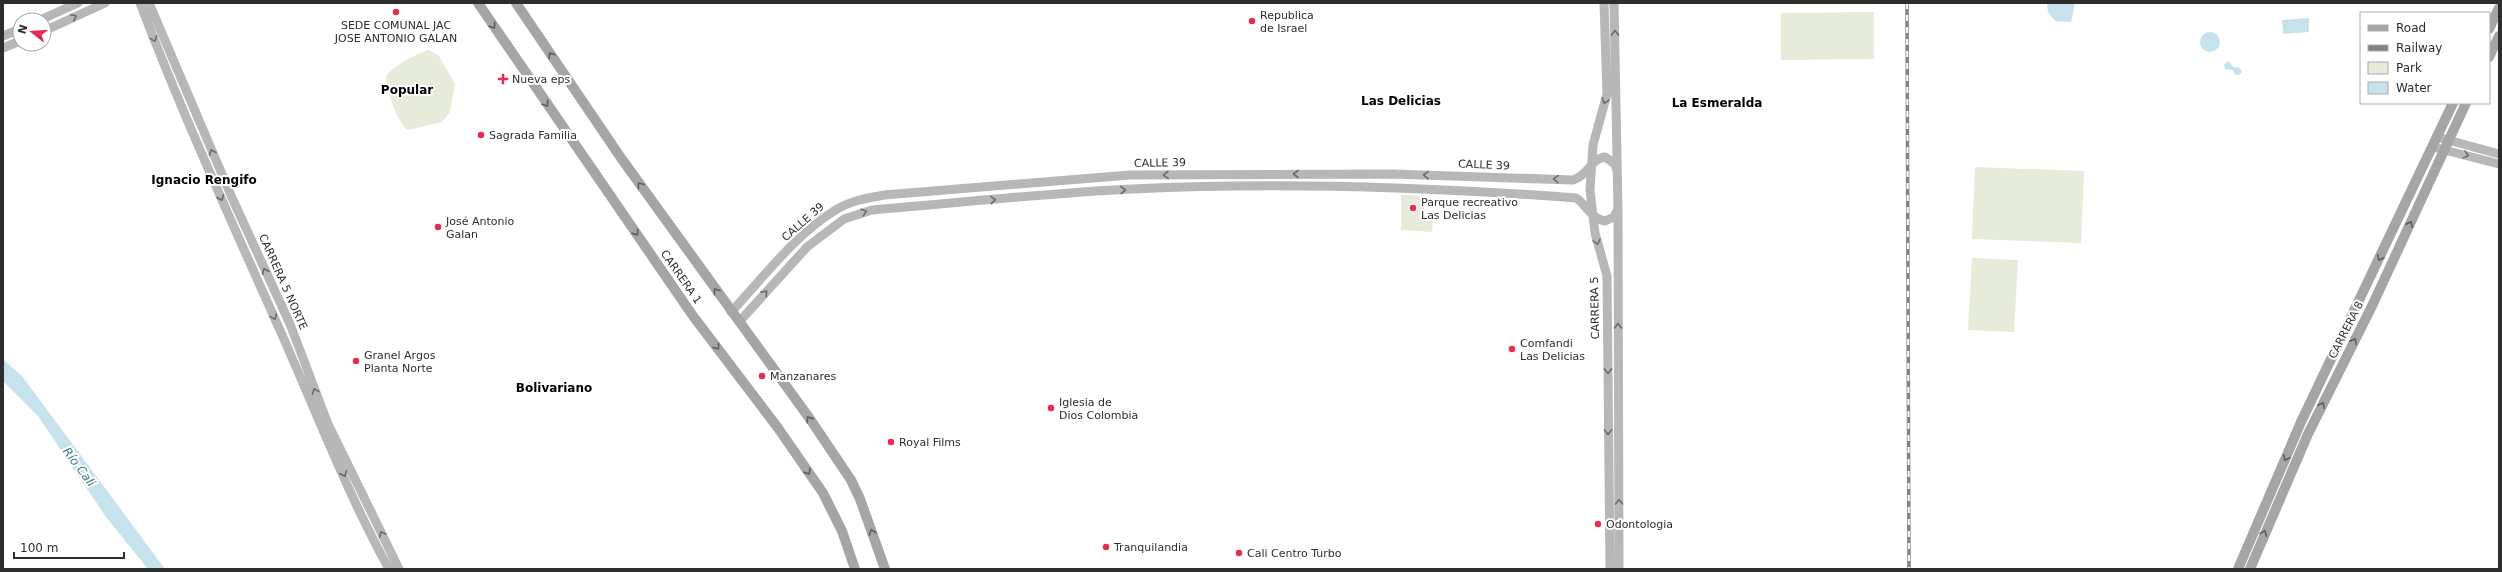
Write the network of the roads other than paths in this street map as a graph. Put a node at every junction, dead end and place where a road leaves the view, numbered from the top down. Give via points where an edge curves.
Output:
1 (78, 3) edge
2 (105, 3) edge
3 (140, 3) edge
4 (149, 3) edge
5 (478, 3) edge
6 (516, 3) edge
7 (1604, 3) edge
8 (1614, 3) edge
9 (2499, 8) edge
10 (52, 15) edge
11 (52, 27) edge
12 (2490, 27) edge
13 (2499, 36) edge
14 (2490, 55) edge
15 (2453, 104) edge
16 (2466, 104) edge
17 (2435, 142) junction
18 (2446, 145) junction
19 (2499, 154) edge
20 (2499, 164) edge
21 (1590, 168) junction
22 (1617, 171) junction
23 (1618, 208) junction
24 (1592, 215) junction
25 (800, 238) junction
26 (807, 247) junction
27 (731, 312) junction
28 (739, 322) junction
29 (389, 569) edge
30 (399, 569) edge
31 (855, 569) edge
32 (885, 569) edge
33 (1610, 569) edge
34 (1619, 569) edge
35 (2238, 569) edge
36 (2250, 569) edge

1 - 10 street
11 -> 2 street
3 -> 29 street, CARRERA 5 NORTE via 178,100 325,433
30 -> 4 street, CARRERA 5 NORTE via 328,424 290,324 224,180
5 -> 31 main road, CARRERA 1 via 693,316 778,428 822,492 842,531
27 -> 6 main road, CARRERA 1 via 621,158
7 -> 21 street, CARRERA 5 via 1607,94
22 -> 8 street, CARRERA 5
9 - 12 main road
13 - 14 main road
15 - 17 main road, CARRERA 8
16 - 18 main road, CARRERA 8
17 - 18 street
17 -> 35 main road, CARRERA 8 via 2301,422
18 - 19 street
18 -> 20 street
36 -> 18 main road, CARRERA 8 via 2308,434 2372,306
21 - 22 street, CALLE 39 via 1594,162 1605,157 1616,164
21 - 24 street, CARRERA 5
21 -> 25 street, CALLE 39 via 1584,176 1573,180 1392,174 1130,175 890,194 856,201 835,210
22 - 23 street, CARRERA 5
23 - 24 street via 1614,217 1605,221
34 -> 23 street, CARRERA 5
26 -> 24 street, CALLE 39 via 844,219 872,210 1134,189 1384,188 1490,192 1576,198 1585,204
24 -> 33 street, CARRERA 5 via 1607,276
25 - 26 street
25 - 27 street, CALLE 39
28 -> 26 street, CALLE 39
27 - 28 main road, CARRERA 1
32 -> 28 main road, CARRERA 1 via 851,480

